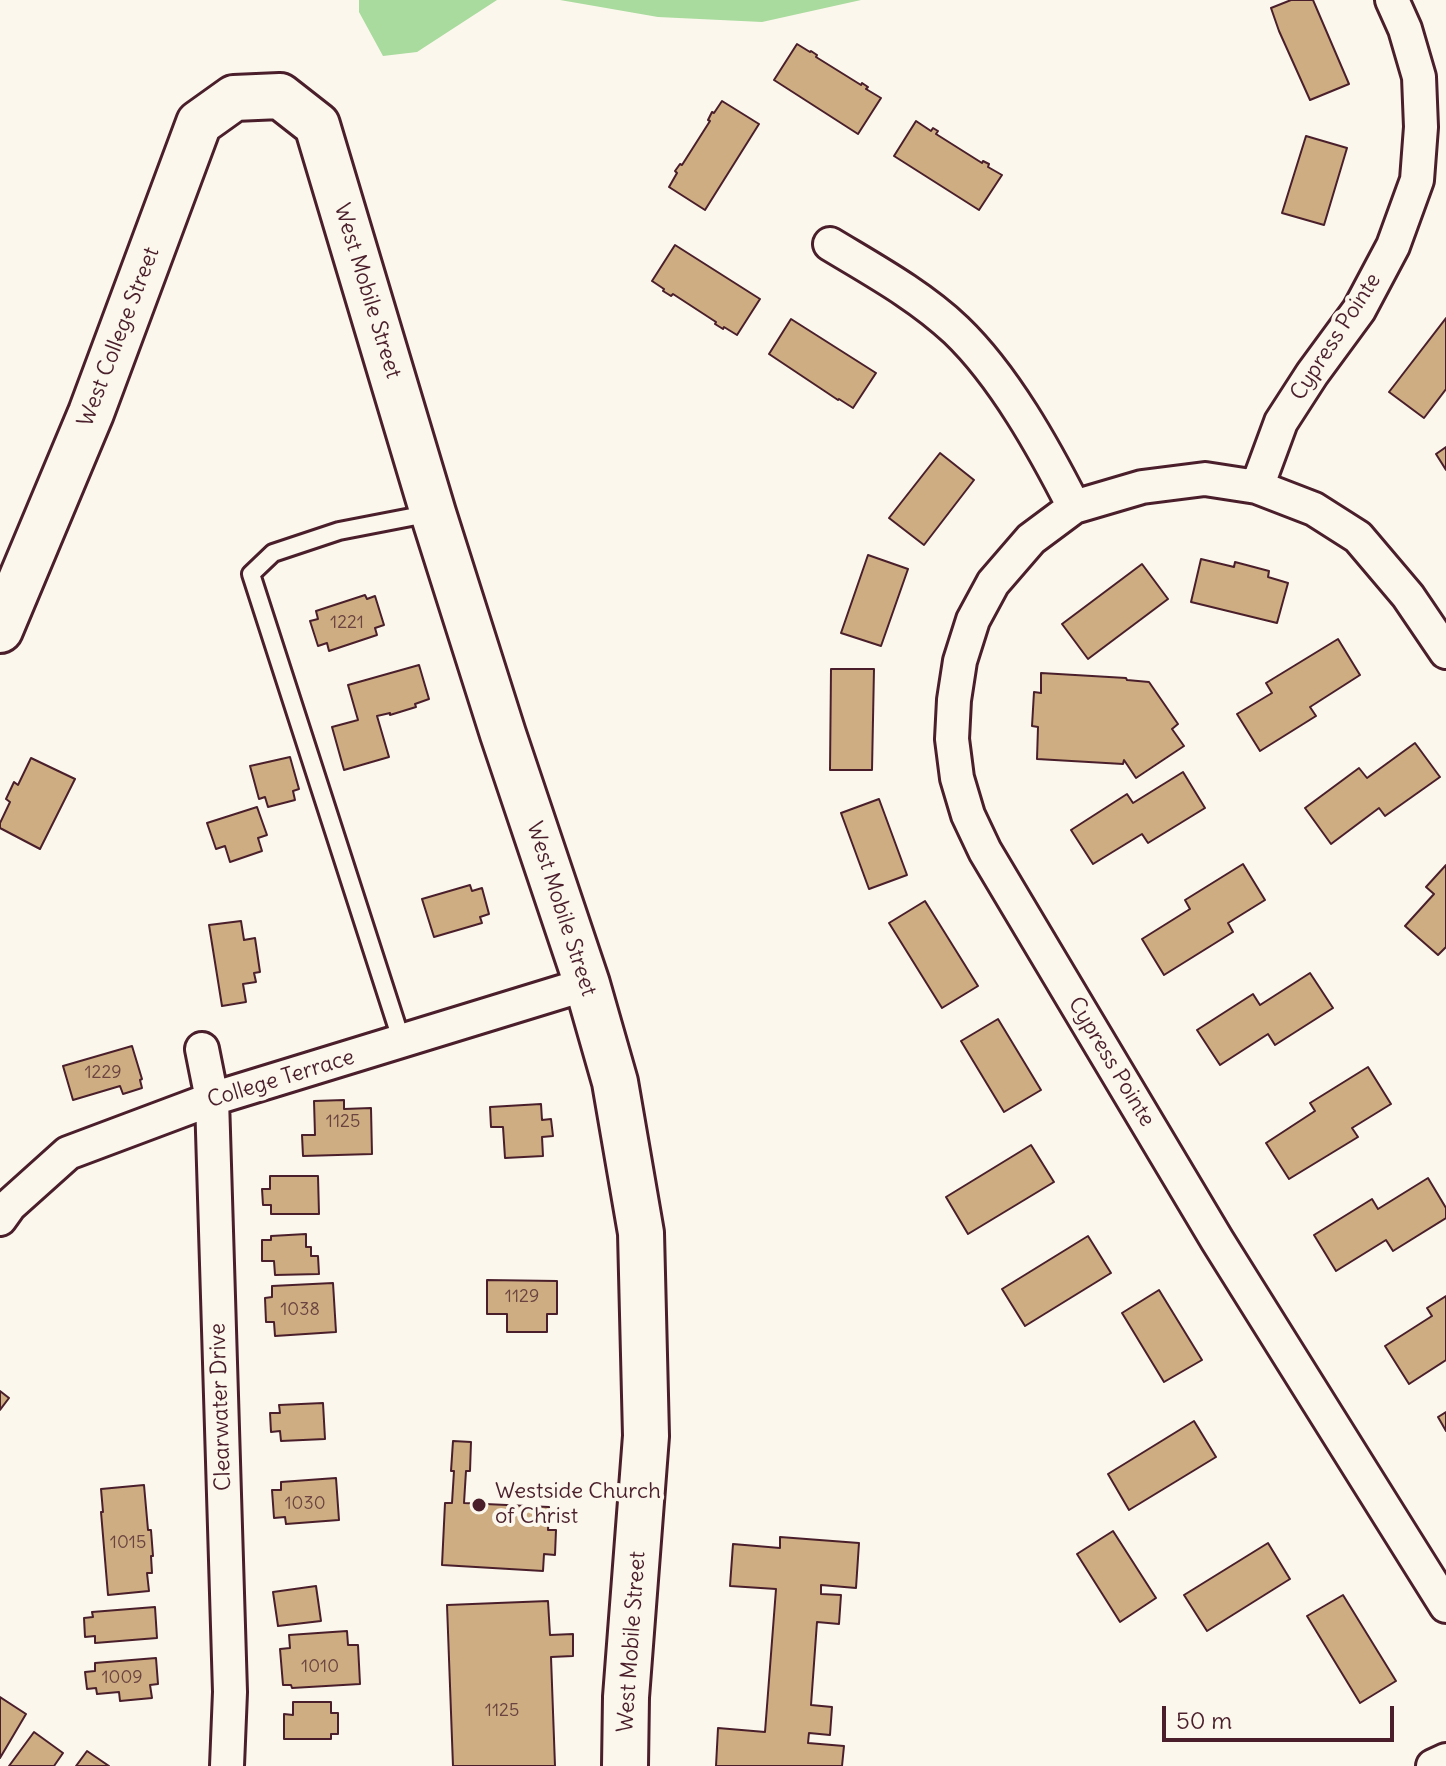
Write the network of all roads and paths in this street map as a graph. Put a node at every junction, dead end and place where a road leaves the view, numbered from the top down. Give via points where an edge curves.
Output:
1 (1392, 0) edge
2 (280, 96) joint
3 (830, 244) dead end
4 (1257, 487) junction
5 (1074, 507) junction
6 (433, 513) junction
7 (0, 630) edge
8 (1446, 652) edge
9 (587, 984) junction
10 (402, 1042) junction
11 (202, 1049) dead end
12 (212, 1099) junction
13 (0, 1219) edge
14 (1446, 1606) edge
15 (1446, 1760) edge
16 (227, 1766) edge
17 (625, 1766) edge
18 (1433, 1766) edge

1 - 4 street, Cypress Pointe via 1419,77 1417,180 1393,246 1359,310 1281,422
2 - 6 street, West Mobile Street via 317,125
2 - 7 street, West College Street via 234,98 199,123 91,413
3 - 5 street via 919,299 956,330 1014,403
4 - 5 street, Cypress Pointe via 1205,479 1142,487
4 - 8 street, Cypress Pointe via 1314,509 1358,537
5 - 14 street, Cypress Pointe via 1031,539 993,583 973,620 960,661 952,739 968,815 1217,1240
6 - 9 street, West Mobile Street
6 - 10 lane via 339,531 273,553 251,574
9 - 10 street, College Terrace
9 - 17 street, West Mobile Street via 615,1082 641,1233 646,1436
10 - 12 street, College Terrace
11 - 12 street, Clearwater Drive
12 - 13 street, College Terrace via 68,1153
12 - 16 street, Clearwater Drive via 230,1692
15 - 18 street

